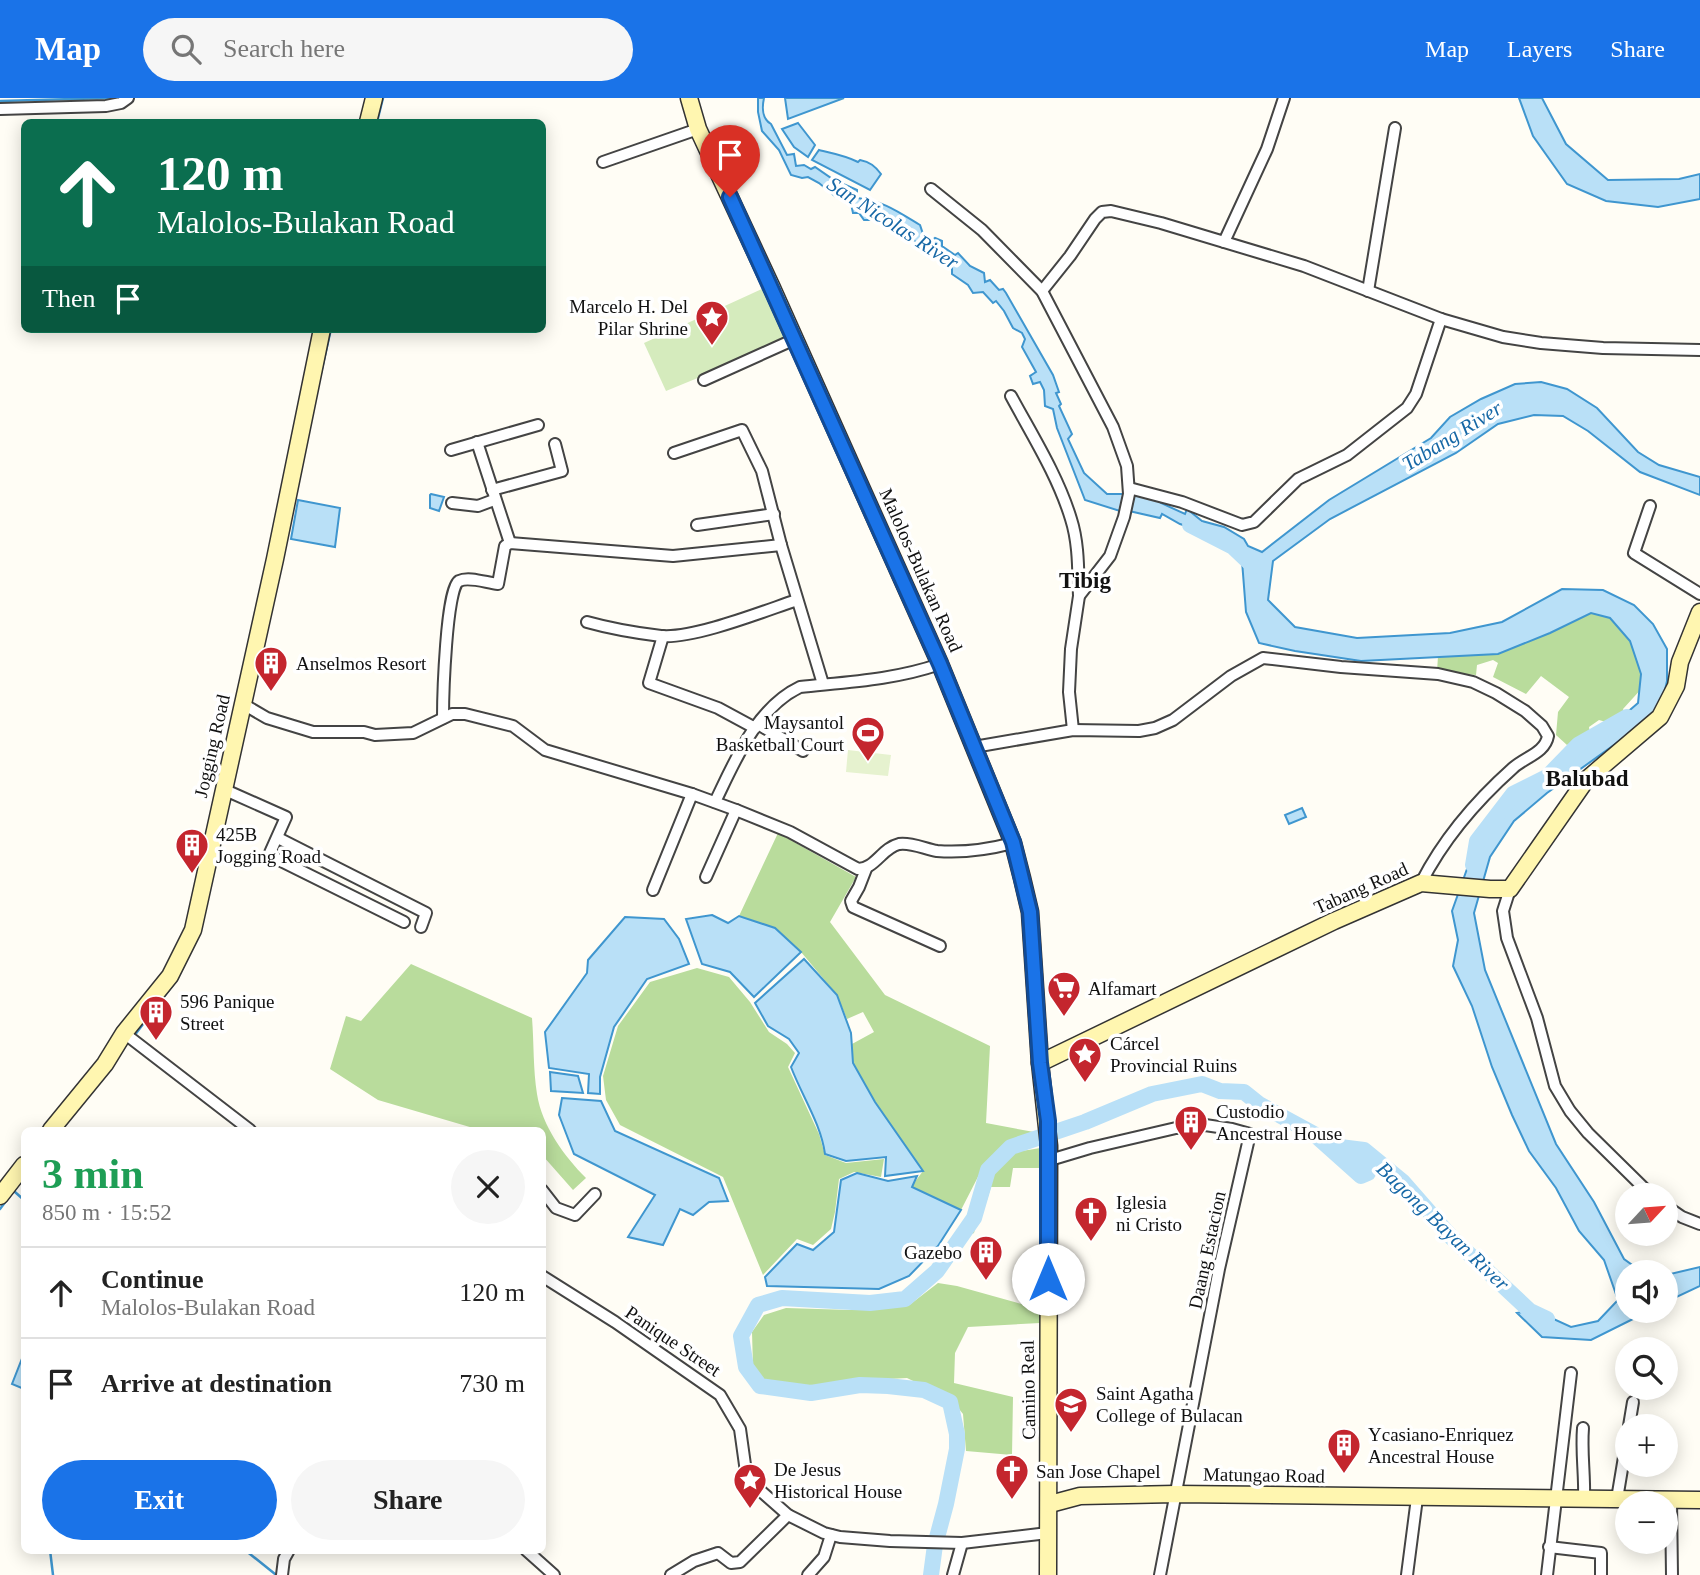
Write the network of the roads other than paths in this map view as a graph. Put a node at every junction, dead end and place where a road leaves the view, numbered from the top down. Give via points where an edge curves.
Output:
1 (128, 98) edge
2 (374, 98) edge
3 (689, 98) edge
4 (1280, 100) edge
5 (0, 109) edge
6 (369, 119) edge
7 (1395, 128) dead end
8 (698, 129) junction
9 (603, 162) dead end
10 (931, 189) dead end
11 (1224, 242) junction
12 (1042, 290) junction
13 (1368, 291) junction
14 (1441, 319) junction
15 (321, 333) edge
16 (795, 340) junction
17 (1700, 350) edge
18 (704, 380) dead end
19 (1011, 396) dead end
20 (538, 425) dead end
21 (477, 442) junction
22 (555, 444) dead end
23 (451, 450) dead end
24 (674, 453) dead end
25 (1129, 491) junction
26 (493, 495) junction
27 (452, 503) dead end
28 (1650, 506) dead end
29 (774, 514) junction
30 (697, 525) dead end
31 (510, 542) junction
32 (780, 545) junction
33 (1700, 594) edge
34 (1079, 596) junction
35 (797, 600) junction
36 (1699, 614) edge
37 (587, 622) dead end
38 (663, 636) junction
39 (940, 664) junction
40 (823, 684) junction
41 (243, 704) junction
42 (443, 718) junction
43 (757, 726) junction
44 (1073, 730) junction
45 (974, 747) junction
46 (803, 751) dead end
47 (223, 789) junction
48 (692, 793) junction
49 (715, 802) junction
50 (736, 810) junction
51 (278, 838) junction
52 (1013, 842) junction
53 (866, 869) junction
54 (706, 877) dead end
55 (1421, 883) junction
56 (1510, 889) junction
57 (653, 890) dead end
58 (404, 922) dead end
59 (421, 927) dead end
60 (940, 946) dead end
61 (124, 1033) junction
62 (1040, 1063) junction
63 (1048, 1121) joint
64 (53, 1127) edge
65 (244, 1127) edge
66 (1050, 1153) junction
67 (21, 1169) edge
68 (1639, 1183) edge
69 (595, 1194) dead end
70 (546, 1195) edge
71 (0, 1196) edge
72 (1678, 1214) edge
73 (1700, 1224) edge
74 (546, 1279) edge
75 (1571, 1373) dead end
76 (1633, 1402) dead end
77 (1631, 1414) edge
78 (1583, 1428) dead end
79 (1050, 1481) junction
80 (1175, 1494) junction
81 (1080, 1496) junction
82 (1417, 1498) junction
83 (1555, 1499) junction
84 (1584, 1499) junction
85 (1615, 1499) edge
86 (1678, 1500) edge
87 (1700, 1500) edge
88 (1050, 1504) junction
89 (788, 1515) junction
90 (1048, 1533) junction
91 (831, 1535) junction
92 (956, 1543) junction
93 (1549, 1548) junction
94 (287, 1554) edge
95 (530, 1554) edge
96 (1672, 1554) edge
97 (282, 1575) edge
98 (554, 1575) edge
99 (671, 1575) edge
100 (808, 1575) edge
101 (953, 1575) edge
102 (1048, 1575) edge
103 (1160, 1575) edge
104 (1407, 1575) edge
105 (1546, 1575) edge
106 (1601, 1575) edge
107 (1672, 1575) edge

1 - 5 street via 106,106
2 - 6 main road
3 - 8 main road, Malolos-Bulakan Road
4 - 11 street via 1266,149
7 - 13 street
8 - 9 street
8 - 16 main road, Malolos-Bulakan Road
10 - 12 street via 982,230
11 - 12 street via 1125,212 1102,212
11 - 13 street
12 - 25 street via 1113,427 1127,466
13 - 14 street
14 - 17 street via 1541,343
14 - 25 street via 1407,408 1347,455 1298,479 1254,522 1242,525 1182,502
15 - 41 main road, Jogging Road
16 - 18 street
16 - 39 main road, Malolos-Bulakan Road
19 - 34 street via 1071,520
20 - 21 street
21 - 23 street
21 - 26 street
22 - 26 street via 562,471
24 - 29 street via 741,430 762,471
25 - 34 street via 1110,556
26 - 27 street via 478,506
26 - 31 street
28 - 33 street via 1634,553
29 - 30 street
29 - 32 street
31 - 32 street via 673,556
31 - 42 street via 505,545 498,584 467,579 455,584
32 - 35 street
34 - 44 street via 1069,692
35 - 38 street via 720,625
35 - 40 street
36 - 56 main road via 1680,662 1676,687 1660,717 1586,780
37 - 38 street
38 - 43 street via 649,683
39 - 40 street via 882,679
39 - 45 main road, Malolos-Bulakan Road
40 - 43 street via 788,692
41 - 42 street via 267,718 313,732 413,733
41 - 47 main road, Jogging Road
42 - 48 street via 465,714 513,726 545,750
43 - 46 street
43 - 49 street
44 - 45 street
44 - 55 street via 1139,732 1155,728 1263,658 1438,674 1473,682 1525,711 1548,736 1546,743 1471,808
45 - 52 main road, Malolos-Bulakan Road
47 - 51 street via 286,817
47 - 61 main road, Jogging Road via 193,930 170,975
48 - 49 street
48 - 57 street
49 - 50 street
50 - 53 street via 790,832 851,867
50 - 54 street
51 - 58 street via 269,855
51 - 59 street via 426,913
52 - 53 street via 937,851 899,844
52 - 62 main road, Malolos-Bulakan Road via 1030,912
53 - 60 street via 851,905
55 - 56 main road, Tabang Road
55 - 62 main road, Tabang Road
56 - 68 street via 1503,911 1507,938 1537,1018 1555,1086 1588,1133
61 - 64 main road, Jogging Road
61 - 65 street
62 - 63 main road, Malolos-Bulakan Road
63 - 66 main road, Camino Real
66 - 79 main road, Camino Real
66 - 80 street, Daang Estacion via 1205,1125 1250,1134
67 - 71 main road
69 - 70 street via 575,1215 556,1208
72 - 73 street
74 - 89 street, Panique Street via 720,1395 740,1429 746,1472
75 - 83 street
76 - 77 street
78 - 84 street
79 - 81 main road, Matungao Road
79 - 88 main road, Camino Real
80 - 81 main road, Matungao Road
80 - 82 main road, Matungao Road
80 - 103 street, Daang Estacion
81 - 88 main road, Matungao Road
82 - 83 main road, Matungao Road
82 - 104 street
83 - 84 main road, Matungao Road
83 - 93 street
84 - 85 main road, Matungao Road
86 - 87 main road, Matungao Road
88 - 90 main road, Camino Real
89 - 91 street, Panique Street
89 - 99 street via 740,1562 731,1563 718,1553
90 - 92 street, Panique Street
90 - 102 main road, Camino Real
91 - 92 street, Panique Street
91 - 100 street via 824,1557
92 - 101 street
93 - 105 street
93 - 106 street via 1601,1553
94 - 97 street
95 - 98 street
96 - 107 street

